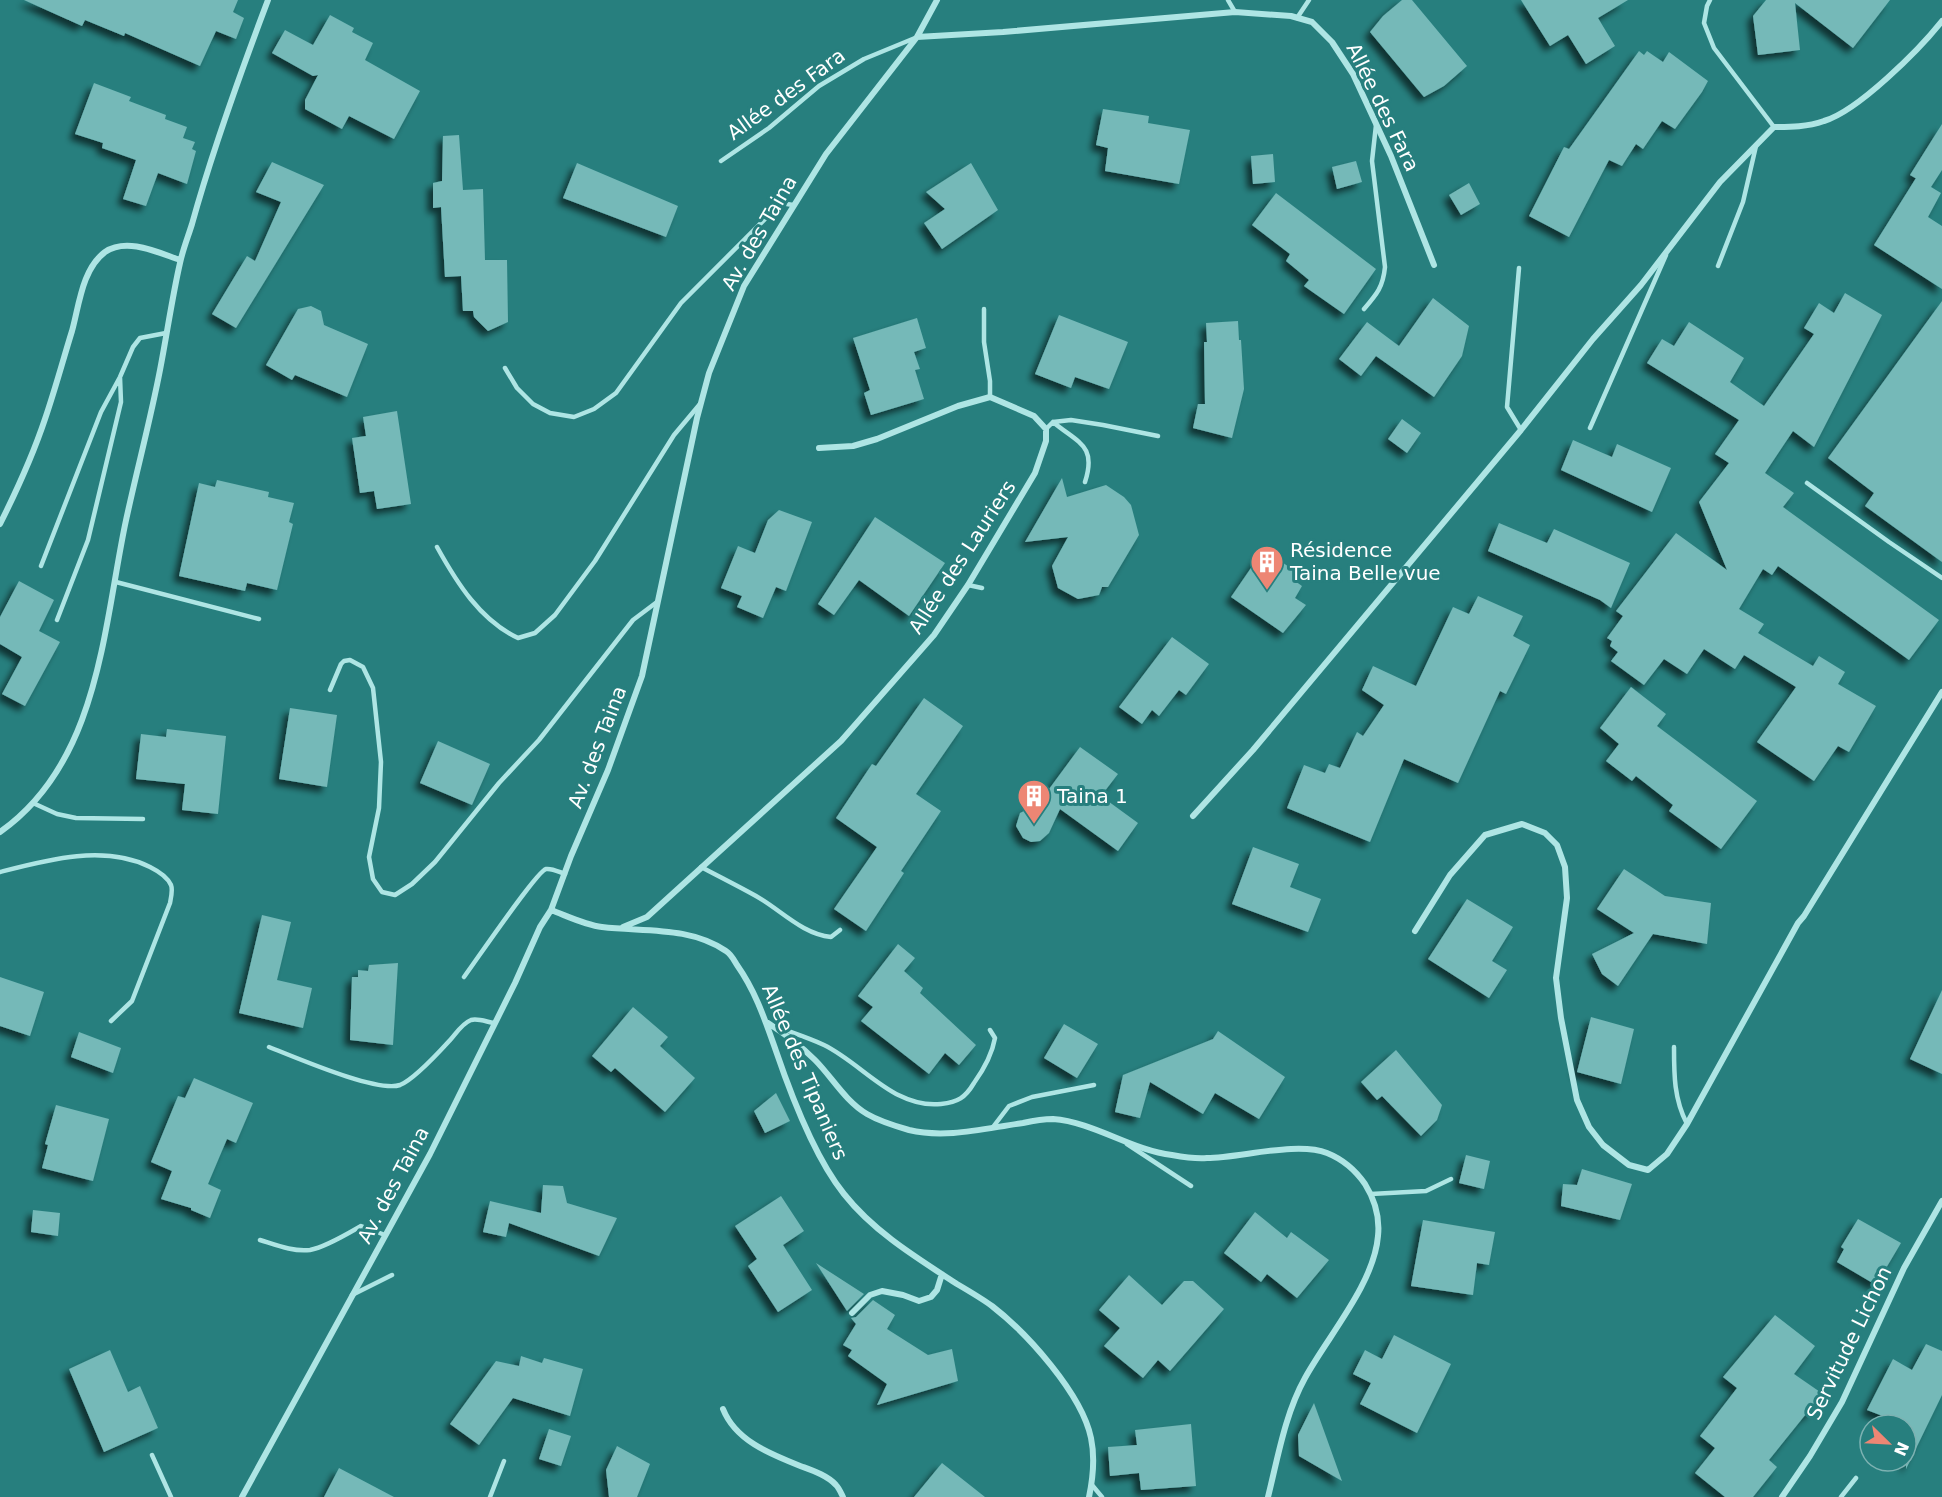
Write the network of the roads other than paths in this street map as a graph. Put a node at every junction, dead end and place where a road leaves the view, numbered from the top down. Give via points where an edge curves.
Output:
1 (268, 0) edge
2 (938, 0) edge
3 (1228, 0) edge
4 (1309, 0) edge
5 (1710, 0) edge
6 (1235, 12) junction
7 (1297, 18) junction
8 (1942, 21) edge
9 (918, 37) junction
10 (1376, 125) junction
11 (1773, 127) junction
12 (1756, 146) junction
13 (721, 161) dead end
14 (793, 205) junction
15 (1670, 247) junction
16 (180, 260) junction
17 (1434, 265) dead end
18 (1718, 266) dead end
19 (1519, 268) dead end
20 (984, 309) dead end
21 (1364, 309) dead end
22 (166, 333) junction
23 (505, 368) dead end
24 (120, 377) junction
25 (990, 397) junction
26 (702, 402) junction
27 (1053, 422) junction
28 (1590, 428) dead end
29 (1046, 429) junction
30 (1521, 430) junction
31 (1158, 436) dead end
32 (819, 448) dead end
33 (1085, 482) dead end
34 (1807, 483) dead end
35 (0, 524) edge
36 (437, 547) dead end
37 (41, 566) dead end
38 (1942, 578) edge
39 (116, 582) junction
40 (968, 585) junction
41 (982, 588) dead end
42 (657, 602) junction
43 (57, 620) dead end
44 (259, 620) dead end
45 (330, 690) dead end
46 (1942, 692) edge
47 (33, 803) junction
48 (1193, 816) dead end
49 (143, 819) dead end
50 (0, 832) edge
51 (701, 867) junction
52 (0, 872) edge
53 (564, 874) junction
54 (551, 910) junction
55 (623, 927) junction
56 (840, 930) dead end
57 (1415, 931) dead end
58 (464, 977) dead end
59 (111, 1021) dead end
60 (494, 1023) junction
61 (768, 1023) junction
62 (990, 1030) dead end
63 (269, 1047) dead end
64 (1674, 1047) dead end
65 (1094, 1085) dead end
66 (1687, 1124) junction
67 (993, 1127) junction
68 (1125, 1143) junction
69 (1451, 1179) dead end
70 (1191, 1186) dead end
71 (1371, 1194) junction
72 (1942, 1201) edge
73 (385, 1235) junction
74 (260, 1240) dead end
75 (942, 1274) junction
76 (392, 1275) dead end
77 (352, 1295) junction
78 (852, 1313) dead end
79 (723, 1409) dead end
80 (152, 1455) dead end
81 (504, 1461) dead end
82 (1856, 1478) dead end
83 (1092, 1485) junction
84 (171, 1497) edge
85 (242, 1497) edge
86 (490, 1497) edge
87 (843, 1497) edge
88 (1089, 1497) edge
89 (1102, 1497) edge
90 (1268, 1497) edge
91 (1782, 1497) edge
92 (1841, 1497) edge

1 - 16 street via 236,85
2 - 9 street, Av. des Taina
3 - 6 lane
4 - 7 lane
5 - 11 lane via 1704,23 1714,48
6 - 7 street, Allée des Fara
6 - 9 street, Allée des Fara
7 - 10 street, Allée des Fara via 1312,22 1332,42 1353,74
8 - 11 street via 1912,55 1851,107 1825,121
9 - 13 lane, Allée des Fara via 864,59 819,86
9 - 14 street, Av. des Taina via 826,154
10 - 17 street, Allée des Fara
10 - 21 lane via 1372,161 1385,267 1383,283
11 - 12 street
12 - 15 street via 1720,182
12 - 18 lane via 1743,202
14 - 23 lane via 781,203 681,303 616,393 594,409 574,417 550,413 533,404 517,388
14 - 26 street, Av. des Taina via 744,286
15 - 28 lane
15 - 30 street
16 - 22 street
16 - 35 street via 143,247 125,246 107,251 96,261 81,295 44,421
19 - 30 lane via 1507,407
20 - 25 lane
22 - 24 lane via 140,338
22 - 39 street
24 - 37 lane via 101,412
24 - 43 lane via 122,402 88,540
25 - 29 street via 1034,416
25 - 32 street via 877,439 853,446
26 - 36 lane via 674,435 595,561 555,615 535,633 518,638 483,614 461,588
26 - 42 street, Av. des Taina
27 - 29 lane
27 - 31 lane via 1071,420
27 - 33 lane via 1089,453
29 - 40 street, Allée des Lauriers via 1035,473
30 - 48 street via 1289,708
34 - 38 lane
39 - 44 lane
39 - 47 street via 90,700 68,753
40 - 41 lane
40 - 51 street, Allée des Lauriers via 934,635 841,741
42 - 45 lane via 633,620 540,740 499,783 435,862 395,896 382,892 373,879 369,858 380,808 381,762 373,688 363,667 350,660 341,664
42 - 53 street, Av. des Taina via 642,676
46 - 66 street via 1798,923
47 - 49 lane via 76,818
47 - 50 street
51 - 55 street, Allée des Lauriers via 647,917
51 - 56 lane via 820,936 831,937
52 - 59 lane via 89,856 143,864 160,872 170,883 170,903 132,1001
53 - 54 street, Av. des Taina
53 - 58 lane via 544,870 525,890
54 - 55 street, Allée des Tipaniers via 601,927
54 - 60 street, Av. des Taina
55 - 61 street, Allée des Tipaniers via 676,932 728,952 750,984
57 - 66 street via 1450,876 1485,835 1522,824 1545,833 1557,845 1565,867 1567,898 1556,978 1577,1100 1589,1127 1629,1165 1648,1170 1667,1154
60 - 63 lane via 474,1019 465,1023 437,1055 401,1085 384,1087
60 - 73 street, Av. des Taina
61 - 62 lane via 825,1046 896,1094 935,1104 955,1102 968,1093 992,1052 995,1038
61 - 67 street via 793,1040 866,1114 925,1133
61 - 75 street, Allée des Tipaniers via 812,1139 843,1194 888,1238
64 - 66 lane via 1674,1084
65 - 67 lane via 1032,1097 1009,1106
67 - 68 street via 1050,1119 1080,1125
68 - 70 lane
68 - 71 street via 1170,1155 1206,1158 1293,1150 1326,1153 1357,1172
69 - 71 lane via 1426,1191
71 - 90 street via 1378,1213 1374,1256 1365,1280 1305,1379 1287,1421
72 - 91 street, Servitude Lichon via 1904,1268 1842,1402
73 - 74 lane via 361,1226 311,1250
73 - 77 street, Av. des Taina
75 - 78 street via 931,1298 919,1301 882,1292 870,1295
75 - 83 street, Allée des Tipaniers via 991,1305 1029,1339 1057,1373 1082,1413 1091,1438
76 - 77 lane
77 - 85 street, Av. des Taina
79 - 87 street via 745,1439 816,1472 836,1485
80 - 84 lane
81 - 86 lane
82 - 92 lane
83 - 88 street, Allée des Tipaniers
83 - 89 lane

